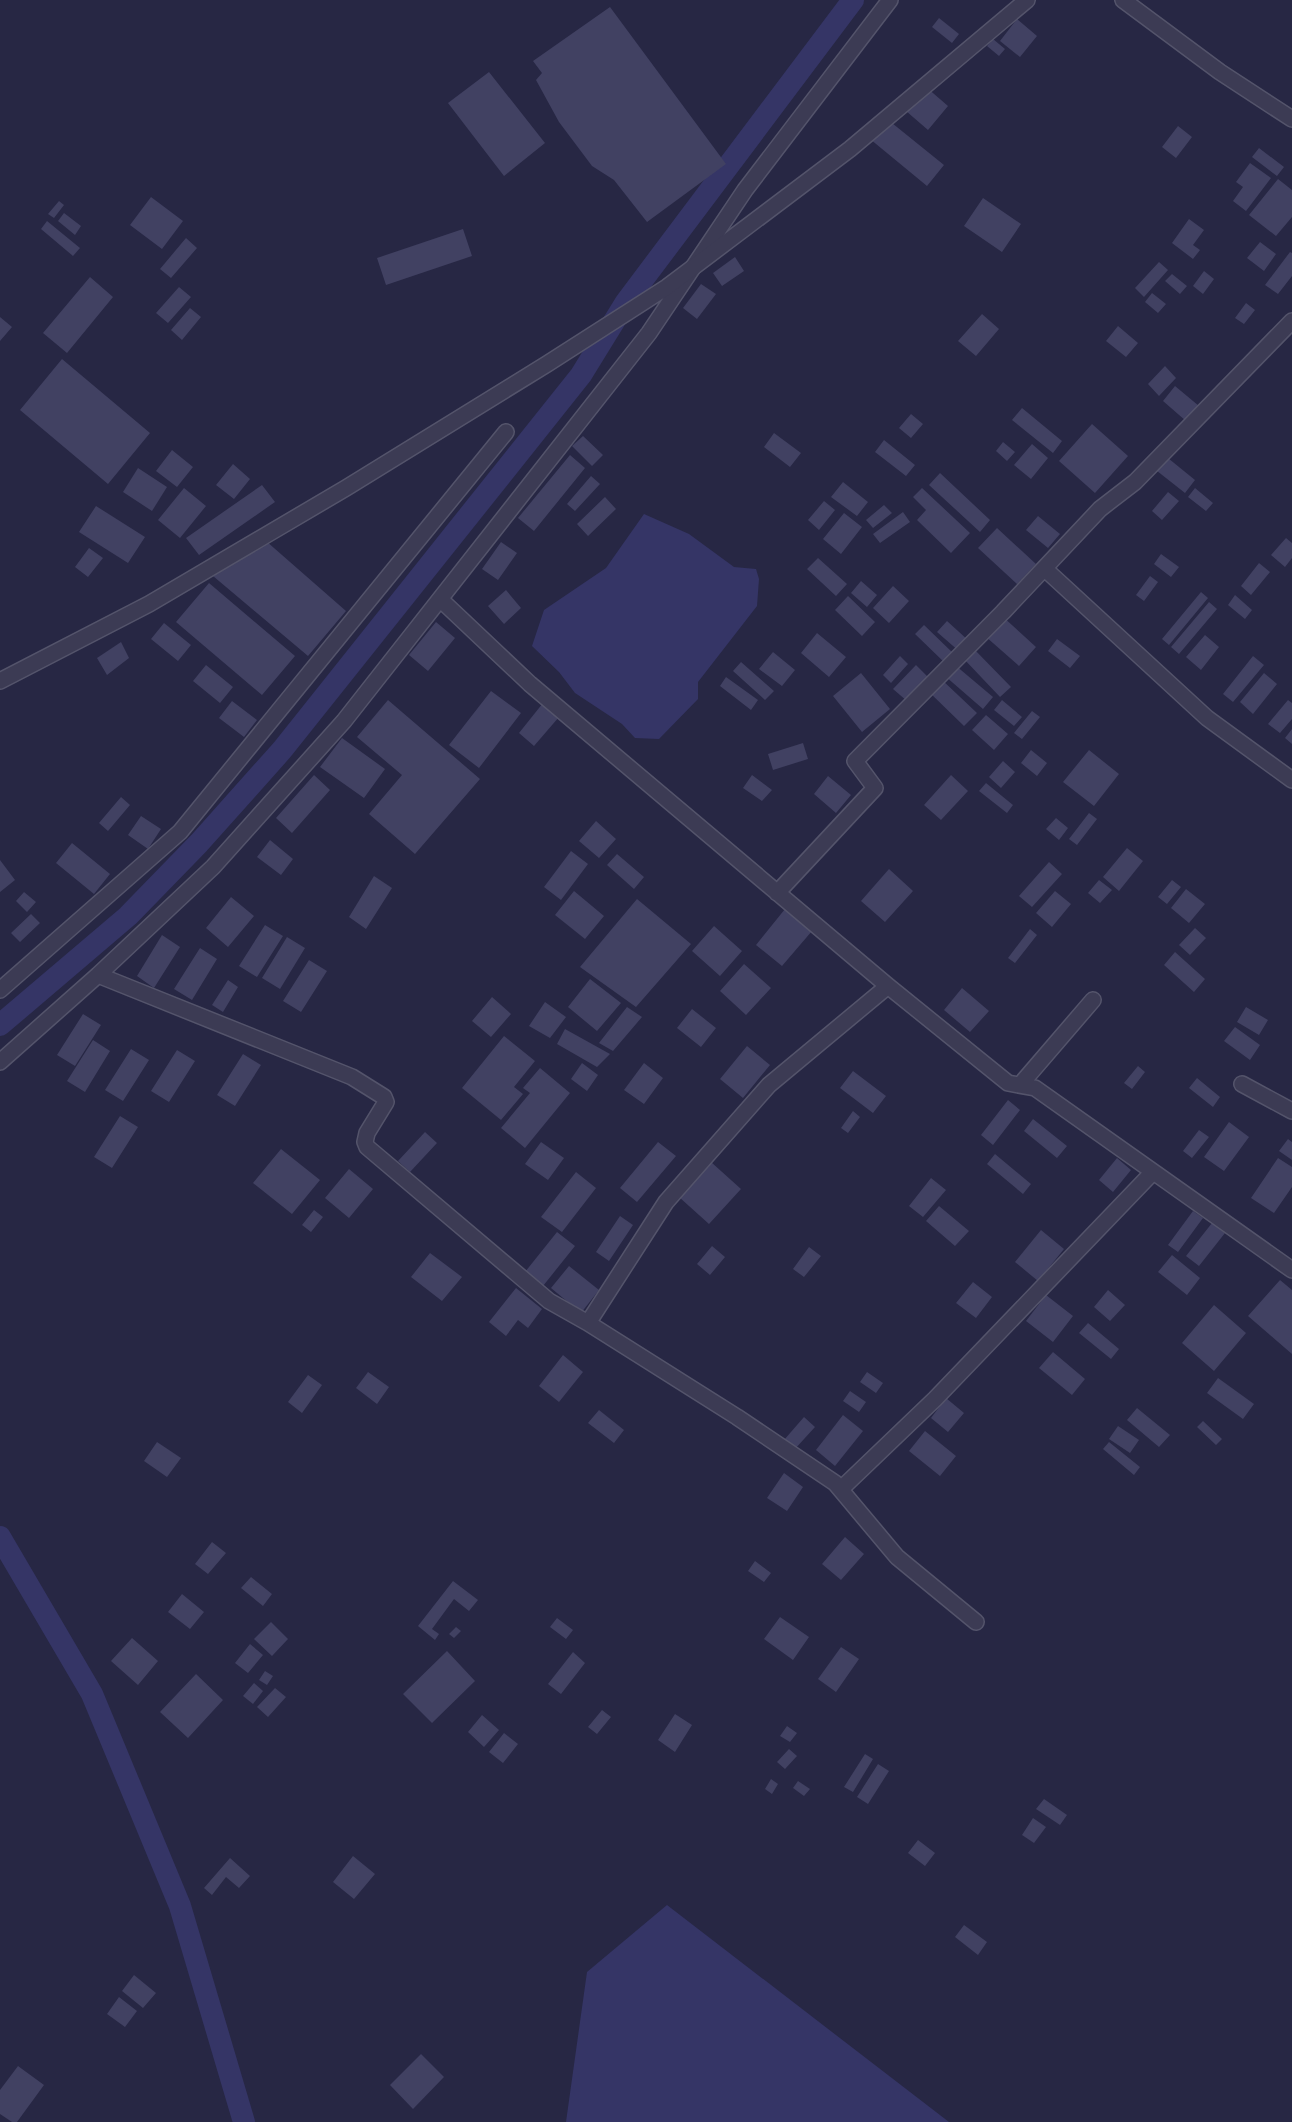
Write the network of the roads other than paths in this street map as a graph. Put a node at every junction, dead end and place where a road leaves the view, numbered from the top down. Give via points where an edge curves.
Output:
1 (890, 0) edge
2 (1027, 0) edge
3 (1123, 0) edge
4 (1292, 119) edge
5 (692, 270) junction
6 (1292, 321) edge
7 (506, 432) dead end
8 (1045, 570) junction
9 (440, 600) junction
10 (0, 681) edge
11 (1292, 779) edge
12 (777, 893) junction
13 (98, 975) junction
14 (888, 986) junction
15 (0, 990) edge
16 (1093, 1000) dead end
17 (0, 1062) edge
18 (1242, 1084) dead end
19 (1020, 1085) junction
20 (1292, 1111) edge
21 (1153, 1172) junction
22 (1292, 1270) edge
23 (588, 1323) junction
24 (841, 1489) junction
25 (976, 1622) dead end

1 - 5 street via 745,190
2 - 5 street via 850,149
3 - 4 street via 1220,72
5 - 9 street via 649,333
5 - 10 street via 337,493 149,604
6 - 8 street via 1135,482 1100,510
7 - 15 street via 180,832
8 - 11 street via 1207,718
8 - 12 street via 855,762 875,788
9 - 12 street via 530,684
9 - 13 street via 344,721 213,868
12 - 14 street
13 - 17 street
13 - 23 street via 352,1077 384,1097 386,1102 368,1133 367,1147 549,1302
14 - 19 street via 1008,1083
14 - 23 street via 770,1084 666,1202
16 - 19 street
18 - 20 street
19 - 21 street via 1035,1088
21 - 22 street
21 - 24 street via 935,1399
23 - 24 street via 737,1417
24 - 25 street via 896,1557

